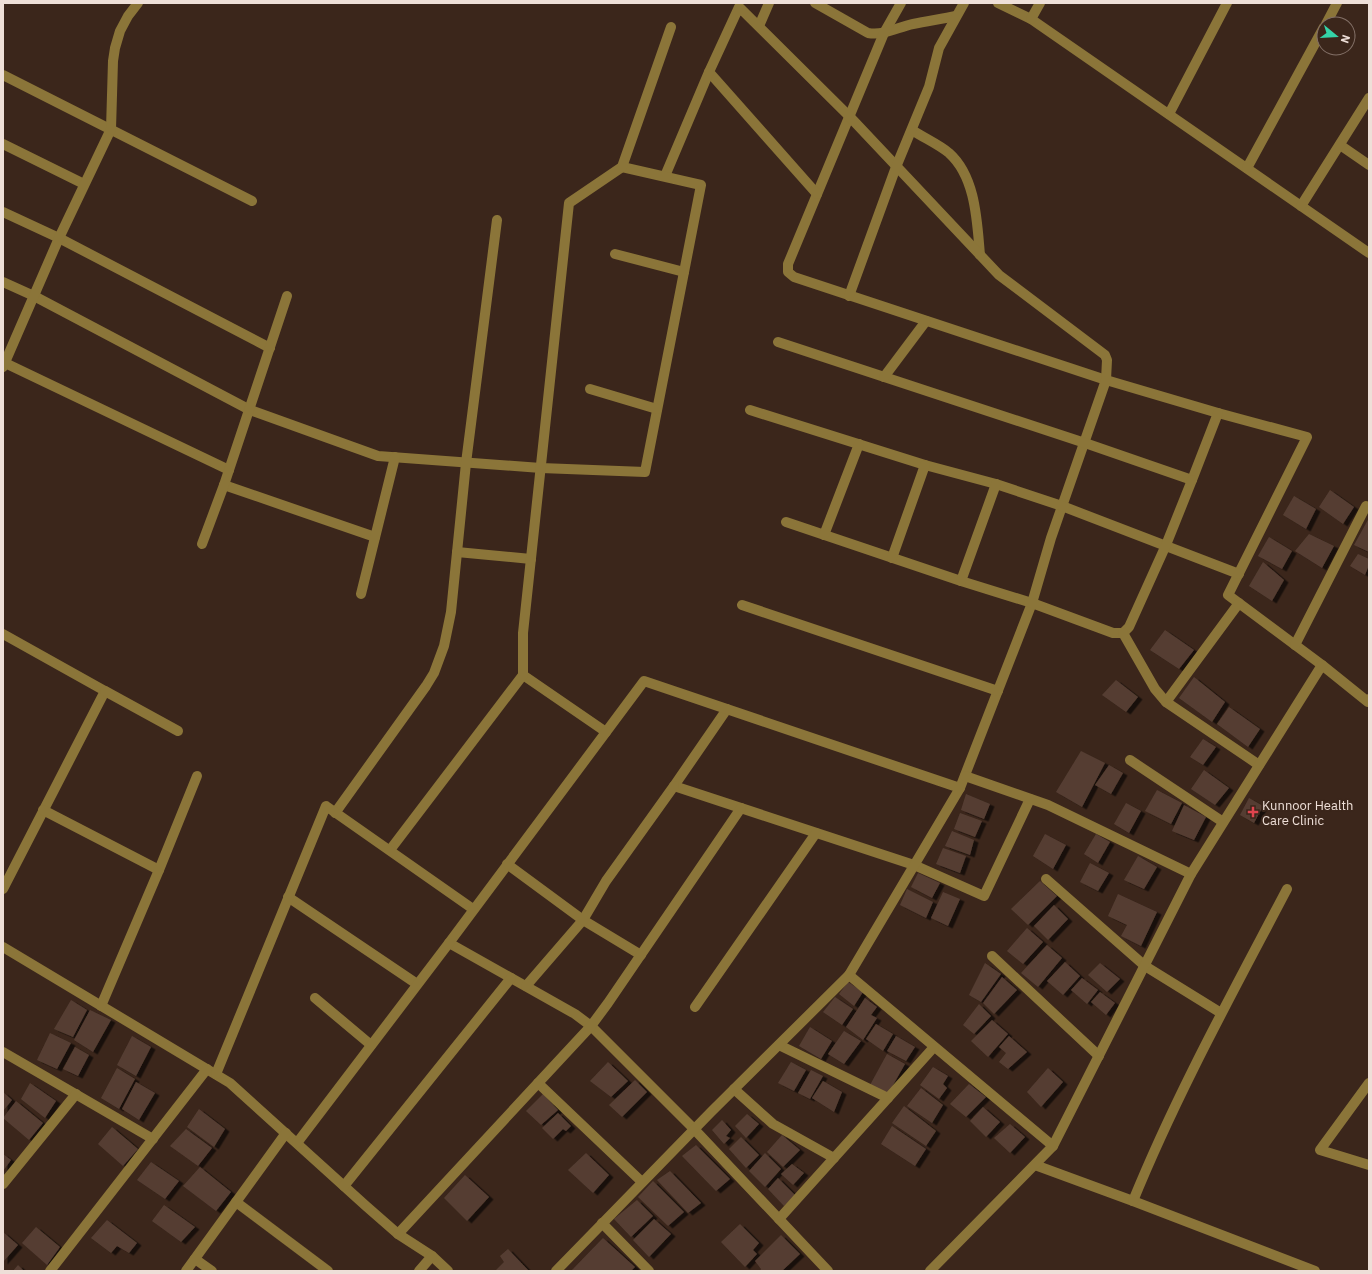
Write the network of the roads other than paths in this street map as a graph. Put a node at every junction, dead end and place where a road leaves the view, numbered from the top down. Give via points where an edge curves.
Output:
1 (138, 3) edge
2 (769, 3) edge
3 (815, 3) edge
4 (901, 3) edge
5 (964, 3) edge
6 (998, 3) edge
7 (1040, 3) edge
8 (1227, 3) edge
9 (1337, 3) edge
10 (736, 5) edge
11 (956, 16) junction
12 (1330, 16) edge
13 (1031, 19) junction
14 (759, 26) junction
15 (672, 27) dead end
16 (884, 33) junction
17 (1316, 42) edge
18 (709, 72) junction
19 (3, 75) edge
20 (1369, 98) edge
21 (1169, 114) junction
22 (850, 117) junction
23 (111, 129) junction
24 (912, 130) junction
25 (3, 144) edge
26 (1340, 145) junction
27 (1369, 165) edge
28 (622, 167) junction
29 (896, 167) junction
30 (1247, 168) junction
31 (665, 176) junction
32 (84, 184) junction
33 (818, 194) junction
34 (252, 201) dead end
35 (1301, 206) junction
36 (3, 212) edge
37 (497, 220) dead end
38 (59, 238) junction
39 (1369, 253) edge
40 (615, 254) dead end
41 (980, 255) junction
42 (684, 272) junction
43 (3, 282) edge
44 (34, 296) junction
45 (287, 296) dead end
46 (849, 296) junction
47 (926, 321) junction
48 (778, 342) dead end
49 (270, 348) junction
50 (4, 364) edge
51 (884, 377) junction
52 (1106, 380) junction
53 (590, 389) dead end
54 (657, 409) junction
55 (250, 410) junction
56 (750, 410) dead end
57 (1218, 413) junction
58 (1085, 442) junction
59 (859, 444) junction
60 (395, 458) junction
61 (466, 463) junction
62 (925, 464) junction
63 (541, 468) junction
64 (229, 470) junction
65 (1192, 480) junction
66 (996, 484) junction
67 (224, 485) junction
68 (1062, 506) junction
69 (1366, 506) dead end
70 (786, 522) dead end
71 (824, 535) junction
72 (375, 537) junction
73 (202, 544) dead end
74 (1166, 545) junction
75 (457, 552) junction
76 (892, 558) junction
77 (531, 559) junction
78 (1239, 574) junction
79 (961, 581) junction
80 (361, 594) dead end
81 (1032, 603) junction
82 (1239, 603) junction
83 (742, 605) dead end
84 (1123, 633) junction
85 (3, 634) edge
86 (1295, 645) junction
87 (1322, 665) junction
88 (523, 675) junction
89 (105, 691) junction
90 (998, 691) junction
91 (1369, 701) edge
92 (1166, 702) junction
93 (727, 709) junction
94 (178, 731) dead end
95 (606, 732) junction
96 (1130, 760) dead end
97 (1259, 765) junction
98 (197, 776) dead end
99 (965, 776) junction
100 (674, 786) junction
101 (960, 788) junction
102 (1030, 799) junction
103 (741, 808) junction
104 (43, 810) junction
105 (335, 812) junction
106 (1223, 822) junction
107 (816, 833) junction
108 (390, 850) junction
109 (507, 864) junction
110 (914, 866) junction
111 (159, 870) junction
112 (1191, 874) junction
113 (1046, 879) dead end
114 (3, 889) edge
115 (1287, 889) dead end
116 (288, 897) junction
117 (473, 909) junction
118 (582, 920) junction
119 (449, 943) junction
120 (3, 947) edge
121 (641, 955) junction
122 (992, 956) dead end
123 (1145, 966) junction
124 (849, 975) junction
125 (511, 978) junction
126 (417, 984) junction
127 (526, 986) junction
128 (315, 998) dead end
129 (101, 1006) junction
130 (695, 1007) dead end
131 (1221, 1014) junction
132 (591, 1026) junction
133 (371, 1045) junction
134 (779, 1045) junction
135 (934, 1047) junction
136 (3, 1052) edge
137 (1099, 1056) junction
138 (212, 1072) junction
139 (538, 1083) junction
140 (1369, 1083) edge
141 (734, 1089) junction
142 (76, 1094) junction
143 (888, 1098) junction
144 (694, 1129) junction
145 (286, 1133) junction
146 (153, 1139) junction
147 (297, 1143) junction
148 (1053, 1146) junction
149 (834, 1158) junction
150 (1034, 1165) junction
151 (1369, 1165) edge
152 (642, 1182) junction
153 (3, 1184) edge
154 (344, 1186) junction
155 (1133, 1201) junction
156 (236, 1202) junction
157 (779, 1219) junction
158 (602, 1223) junction
159 (398, 1234) junction
160 (432, 1256) junction
161 (195, 1259) junction
162 (50, 1271) edge
163 (186, 1271) edge
164 (212, 1271) edge
165 (328, 1271) edge
166 (419, 1271) edge
167 (448, 1271) edge
168 (556, 1271) edge
169 (649, 1271) edge
170 (828, 1271) edge
171 (930, 1271) edge
172 (1315, 1271) edge

1 - 23 street via 120,31 115,48
2 - 14 street
3 - 16 street via 868,33
4 - 16 street
5 - 11 street
6 - 13 street
7 - 13 street
8 - 21 street
9 - 12 street
10 - 14 street
10 - 18 street
11 - 16 street via 912,24
11 - 24 street via 939,48 929,87
13 - 21 street
14 - 22 street
15 - 28 street
16 - 22 street
17 - 30 street
18 - 31 street
18 - 33 street
19 - 23 street
20 - 26 street
21 - 30 street
22 - 29 street
22 - 33 street
23 - 32 street
23 - 34 street
24 - 29 street
24 - 41 street via 948,153 962,171 973,199
25 - 32 street
26 - 27 street
26 - 35 street
28 - 31 street
28 - 63 street via 568,203
29 - 41 street
29 - 46 street
30 - 35 street
31 - 42 street via 701,185
32 - 38 street
33 - 46 street via 788,264 788,272 794,277
35 - 39 street
36 - 38 street
37 - 61 street
38 - 44 street
38 - 49 street
40 - 42 street
41 - 52 street via 1005,280 1105,355
42 - 54 street
43 - 44 street
44 - 50 street
44 - 55 street
45 - 49 street
46 - 47 street
47 - 51 street
47 - 52 street
48 - 51 street
49 - 55 street
50 - 64 street
51 - 58 street
52 - 57 street
52 - 58 street
53 - 54 street
54 - 63 street via 645,472
55 - 60 street via 378,456
55 - 64 street
56 - 59 street
57 - 65 street
57 - 78 street via 1307,437
58 - 65 street
58 - 68 street
59 - 62 street
59 - 71 street
60 - 61 street
60 - 72 street
61 - 63 street
61 - 75 street
62 - 66 street
62 - 76 street
63 - 77 street
64 - 67 street
65 - 74 street
66 - 68 street
66 - 79 street
67 - 72 street
67 - 73 street
68 - 74 street
68 - 81 street
69 - 86 street
70 - 71 street
71 - 76 street
72 - 80 street
74 - 78 street
74 - 84 street via 1129,627
75 - 77 street
75 - 105 street via 448,630 434,673
76 - 79 street
77 - 88 street via 523,633
78 - 82 street via 1228,595
79 - 81 street
81 - 84 street via 1113,633
81 - 90 street
82 - 86 street
82 - 92 street
83 - 90 street
84 - 92 street via 1155,689
85 - 89 street
86 - 87 street
87 - 91 street
87 - 97 street
88 - 95 street
88 - 108 street
89 - 94 street
89 - 104 street
90 - 99 street
92 - 97 street
93 - 95 street via 644,681
93 - 100 street
93 - 101 street
95 - 109 street
96 - 106 street
97 - 106 street
98 - 111 street
99 - 101 street
99 - 102 street
100 - 103 street
100 - 118 street via 606,881
101 - 110 street
102 - 110 street via 984,896
102 - 112 street via 1048,805
103 - 107 street
103 - 121 street
104 - 111 street
104 - 114 street
105 - 108 street
105 - 116 street via 326,806
106 - 112 street
107 - 110 street
107 - 130 street
108 - 117 street
109 - 117 street
109 - 118 street
110 - 124 street
111 - 129 street
112 - 123 street
113 - 123 street
115 - 131 street
116 - 126 street
116 - 138 street
117 - 119 street
118 - 121 street
118 - 127 street
119 - 125 street
119 - 126 street
120 - 129 street
121 - 132 street
122 - 137 street
123 - 131 street
123 - 137 street
124 - 134 street
124 - 135 street
125 - 127 street
125 - 154 street
126 - 133 street
127 - 132 street
128 - 133 street
129 - 138 street
131 - 155 street via 1172,1112
132 - 139 street
132 - 144 street
133 - 147 street
134 - 141 street
134 - 143 street
135 - 143 street
135 - 148 street
136 - 142 street
137 - 148 street
138 - 145 street via 230,1083
138 - 146 street
139 - 152 street
139 - 159 street
140 - 151 street via 1320,1150
141 - 144 street
141 - 149 street via 773,1124
142 - 146 street
142 - 153 street
143 - 149 street
144 - 152 street
144 - 157 street
145 - 147 street
145 - 156 street
146 - 162 street
147 - 154 street
148 - 150 street
149 - 157 street
150 - 155 street
150 - 171 street
152 - 158 street
154 - 159 street
155 - 172 street
156 - 161 street
156 - 165 street
157 - 170 street
158 - 168 street
158 - 169 street
159 - 160 street
160 - 166 street
160 - 167 street
161 - 163 street
161 - 164 street

